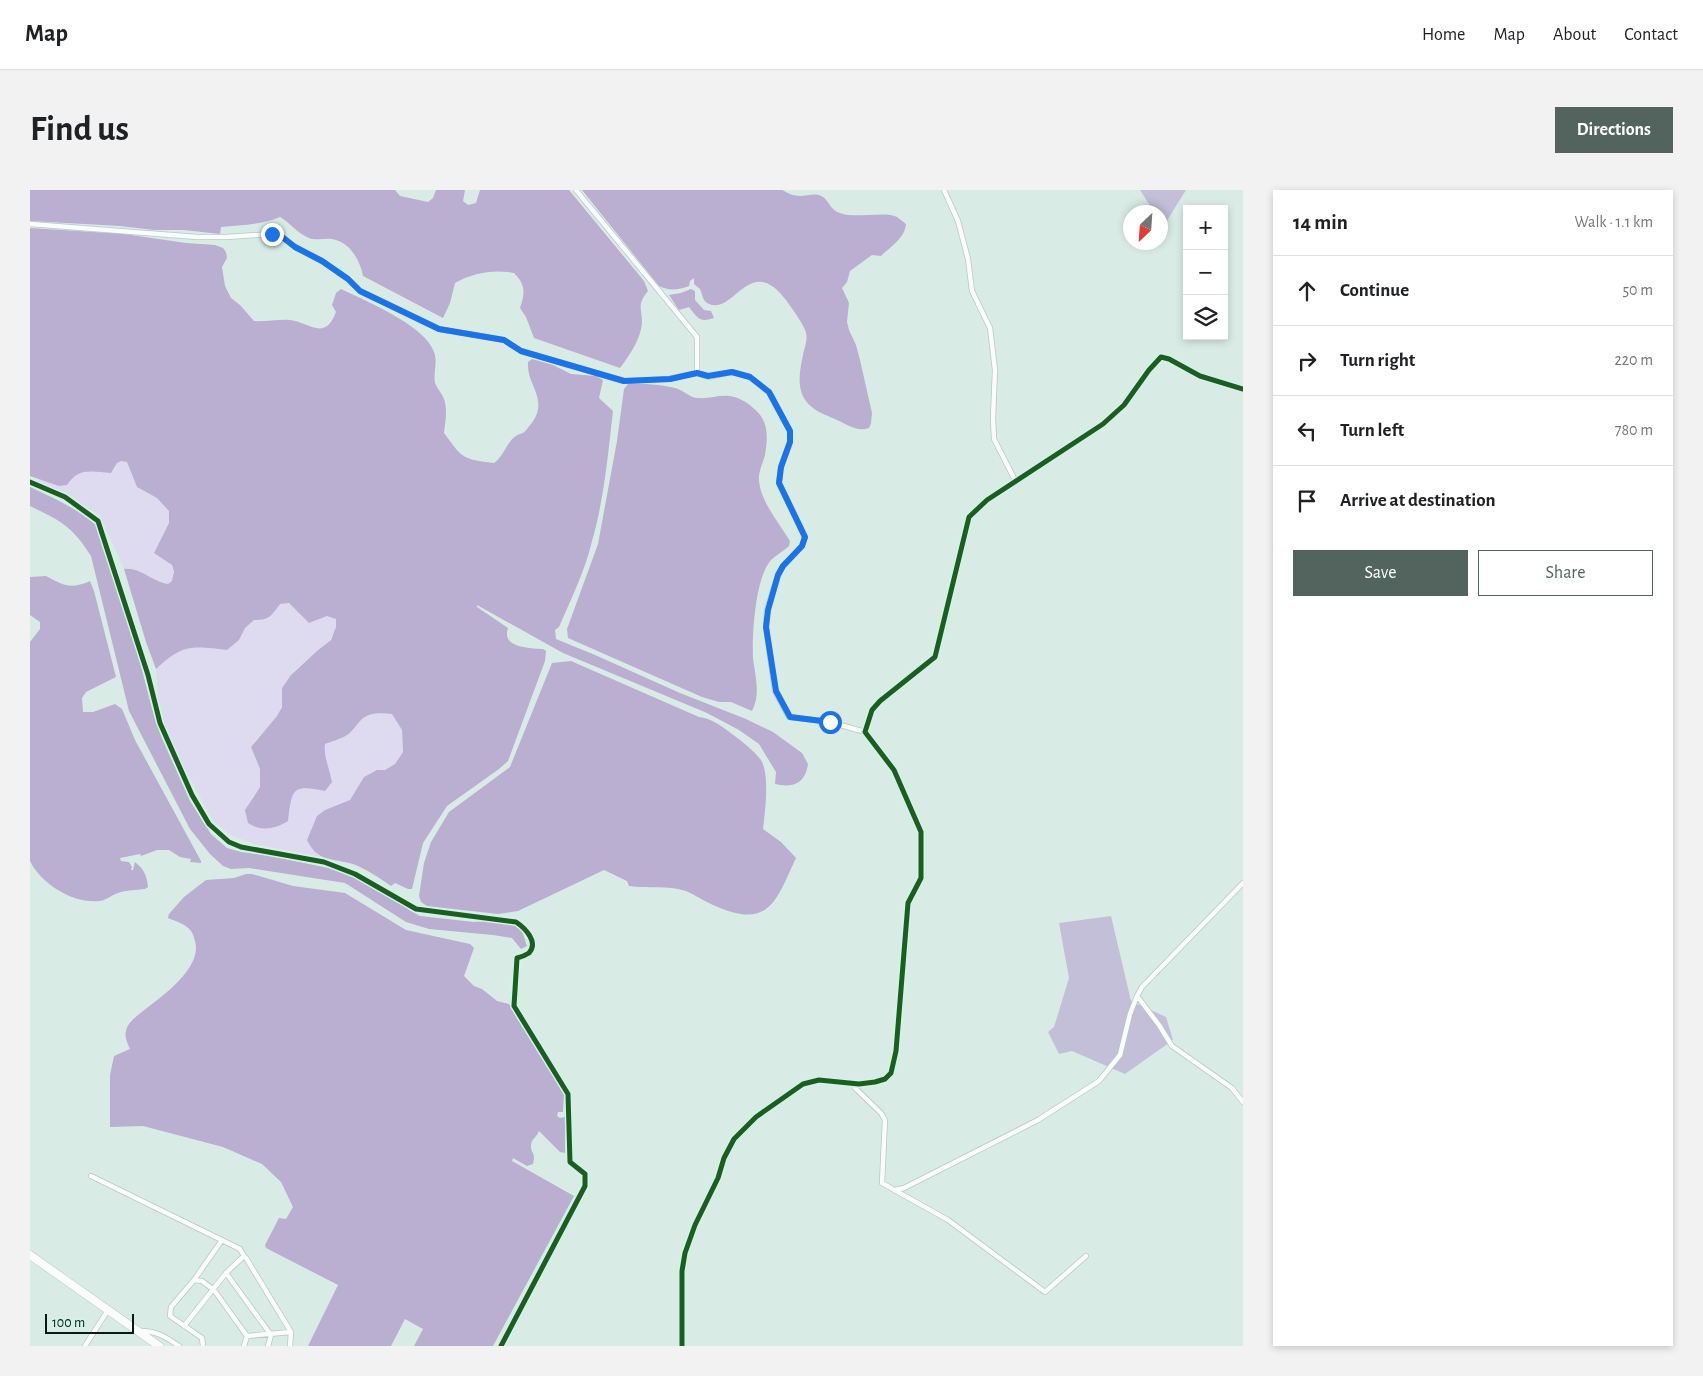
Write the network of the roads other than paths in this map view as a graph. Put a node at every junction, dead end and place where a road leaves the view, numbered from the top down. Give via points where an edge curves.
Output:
1 (576, 190) edge
2 (944, 190) edge
3 (30, 224) edge
4 (697, 373) junction
5 (1243, 388) edge
6 (30, 482) edge
7 (1016, 482) junction
8 (865, 732) junction
9 (1243, 883) edge
10 (1137, 996) junction
11 (855, 1084) junction
12 (1243, 1102) edge
13 (91, 1176) dead end
14 (895, 1190) junction
15 (222, 1240) junction
16 (30, 1255) edge
17 (244, 1256) junction
18 (1086, 1256) dead end
19 (226, 1273) junction
20 (194, 1280) junction
21 (214, 1290) junction
22 (108, 1310) junction
23 (184, 1326) junction
24 (138, 1331) junction
25 (291, 1332) junction
26 (271, 1335) junction
27 (247, 1336) junction
28 (85, 1346) edge
29 (160, 1346) edge
30 (178, 1346) edge
31 (203, 1346) edge
32 (244, 1346) edge
33 (268, 1346) edge
34 (290, 1346) edge
35 (501, 1346) edge
36 (682, 1346) edge

1 - 4 street via 697,337
2 - 7 street via 958,221 972,291 990,328 995,370 994,439
3 - 4 street via 197,237 281,236 348,279 360,291 439,329 504,340 521,351 624,381 670,379
4 - 8 street via 708,376 732,372 750,377 769,392 790,431 779,483 805,537 802,546 778,575 768,610 766,627 776,691 790,717 830,722
5 - 7 street via 1200,376 1161,358 1124,406 1103,424
6 - 35 street via 65,497 98,521 148,675 160,723 192,795 209,824 219,834 241,847 324,862 356,874 416,909 516,922 532,938 528,954 518,958 514,1006 568,1094 570,1162 585,1174 584,1186
7 - 8 street via 987,500 969,517 935,657 880,701 872,710
8 - 11 street via 894,770 921,832 921,878 908,903 896,1051 891,1073 885,1079
9 - 10 street via 1142,987
10 - 12 street via 1172,1046 1232,1088
10 - 14 street via 1120,1055 1099,1081 1038,1120
11 - 14 street via 855,1088 885,1120 882,1183
11 - 36 street via 819,1080 803,1084 756,1117 734,1139 685,1253
13 - 15 street
14 - 18 street via 948,1220 1046,1292
15 - 17 street via 240,1249
15 - 20 street
16 - 22 main road
17 - 19 street
17 - 25 street
19 - 21 street
19 - 26 street
20 - 21 street via 202,1281
20 - 23 street via 172,1307 170,1316
21 - 23 street
21 - 27 street
22 - 24 main road
22 - 28 street
23 - 31 street via 202,1338
24 - 29 main road
24 - 30 street via 150,1330
25 - 26 street
25 - 34 street
26 - 27 street
26 - 33 street
27 - 32 street

